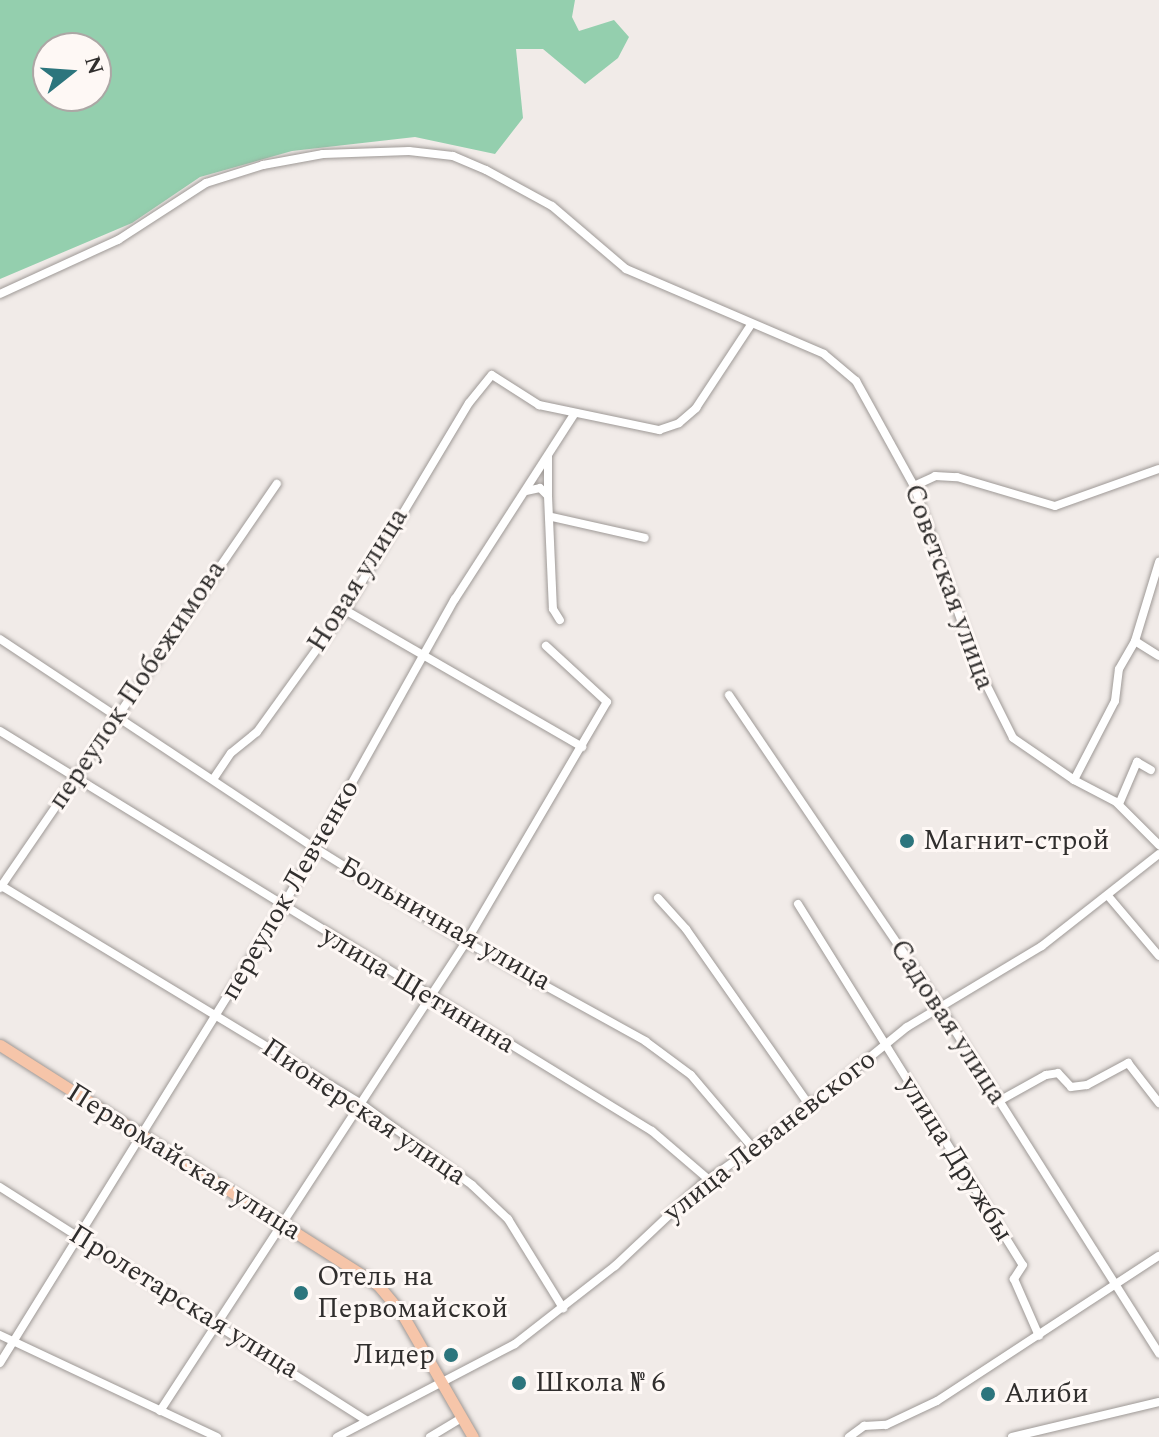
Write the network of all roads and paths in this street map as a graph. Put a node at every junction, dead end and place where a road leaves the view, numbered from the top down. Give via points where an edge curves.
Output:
1 (0, 294) edge
2 (750, 326) junction
3 (574, 414) junction
4 (549, 451) junction
5 (1159, 469) edge
6 (277, 484) dead end
7 (914, 486) junction
8 (525, 491) junction
9 (548, 496) junction
10 (552, 517) junction
11 (645, 538) dead end
12 (1159, 562) edge
13 (345, 610) junction
14 (560, 620) dead end
15 (0, 639) edge
16 (1135, 641) junction
17 (546, 646) dead end
18 (423, 654) junction
19 (1159, 656) edge
20 (729, 695) dead end
21 (113, 717) junction
22 (0, 731) edge
23 (582, 747) junction
24 (1151, 770) dead end
25 (214, 778) junction
26 (75, 779) junction
27 (1074, 780) junction
28 (1119, 804) junction
29 (1159, 845) edge
30 (315, 848) junction
31 (1159, 854) edge
32 (0, 886) edge
33 (1109, 897) junction
34 (658, 898) dead end
35 (798, 904) dead end
36 (282, 908) junction
37 (466, 942) junction
38 (1159, 956) edge
39 (430, 998) junction
40 (940, 1007) junction
41 (218, 1015) junction
42 (0, 1045) edge
43 (884, 1045) junction
44 (999, 1101) junction
45 (360, 1103) junction
46 (1159, 1103) edge
47 (810, 1106) junction
48 (143, 1139) junction
49 (753, 1148) junction
50 (708, 1179) junction
51 (0, 1187) edge
52 (281, 1225) junction
53 (80, 1238) junction
54 (1159, 1256) edge
55 (1115, 1283) junction
56 (563, 1308) junction
57 (216, 1321) junction
58 (0, 1335) edge
59 (1039, 1336) junction
60 (14, 1342) junction
61 (1159, 1354) edge
62 (0, 1363) edge
63 (442, 1381) junction
64 (1159, 1402) edge
65 (160, 1411) junction
66 (462, 1418) junction
67 (366, 1420) junction
68 (851, 1435) edge
69 (217, 1437) edge
70 (337, 1437) edge
71 (430, 1437) edge
72 (473, 1437) edge
73 (1012, 1437) edge

1 - 2 street, Советская улица via 118,240 206,183 323,154 409,151 453,156 513,183 552,206 626,269
2 - 3 street via 723,373 679,423 659,430
2 - 7 street, Советская улица via 824,354 856,381
3 - 4 street, переулок Левченко
3 - 13 street, Новая улица via 539,405 492,375 469,403
4 - 8 street, переулок Левченко
4 - 9 street
5 - 7 street via 1055,506 957,477 935,476
6 - 21 street, переулок Побежимова
7 - 27 street, Советская улица via 992,702 1013,738
8 - 9 street via 540,488
8 - 18 street, переулок Левченко
9 - 10 street
10 - 11 street
10 - 14 street via 552,597
12 - 16 street
13 - 18 street
13 - 25 street, Новая улица via 257,732 231,753
15 - 21 street, Больничная улица
16 - 19 street
16 - 27 street via 1119,669 1108,717
17 - 23 street via 607,702
18 - 23 street
18 - 30 street, переулок Левченко
20 - 40 street, Садовая улица
21 - 25 street, Больничная улица
21 - 26 street, переулок Побежимова
22 - 26 street, улица Щетинина
23 - 37 street
24 - 28 street via 1137,762
25 - 30 street, Больничная улица
26 - 32 street, переулок Побежимова
26 - 36 street, улица Щетинина
27 - 28 street, Советская улица
28 - 29 street, Советская улица
30 - 36 street, переулок Левченко
30 - 37 street, Больничная улица
31 - 33 street, улица Леваневского
32 - 41 street, Пионерская улица
33 - 38 street
33 - 40 street, улица Леваневского via 1042,946
34 - 47 street via 686,929
35 - 43 street, улица Дружбы
36 - 39 street, улица Щетинина
36 - 41 street, переулок Левченко
37 - 39 street
37 - 49 street, Больничная улица via 645,1041 691,1075
39 - 45 street
39 - 50 street, улица Щетинина via 652,1131
40 - 43 street, улица Леваневского
40 - 44 street, Садовая улица
41 - 45 street, Пионерская улица
41 - 48 street, переулок Левченко
42 - 48 main road, Первомайская улица
43 - 47 street, улица Леваневского
43 - 59 street, улица Дружбы via 1023,1265 1014,1279
44 - 46 street via 1046,1075 1058,1073 1071,1087 1128,1063
44 - 55 street, Садовая улица
45 - 52 street
45 - 56 street, Пионерская улица via 472,1185 508,1219
47 - 49 street, улица Леваневского
48 - 52 main road, Первомайская улица
48 - 53 street, переулок Левченко
49 - 50 street, улица Леваневского
50 - 56 street, улица Леваневского
51 - 53 street, Пролетарская улица
52 - 57 street
52 - 63 main road, Первомайская улица via 392,1297
53 - 57 street, Пролетарская улица
53 - 60 street, переулок Левченко
54 - 55 street
55 - 59 street
55 - 61 street, Садовая улица
56 - 63 street, улица Леваневского via 515,1344
57 - 65 street
57 - 67 street, Пролетарская улица
58 - 60 street
59 - 68 street via 937,1401
60 - 62 street, переулок Левченко
60 - 65 street
63 - 66 main road, Первомайская улица
63 - 67 street, улица Леваневского
64 - 73 street
65 - 69 street
66 - 71 street
66 - 72 main road, Первомайская улица
67 - 70 street, улица Леваневского

